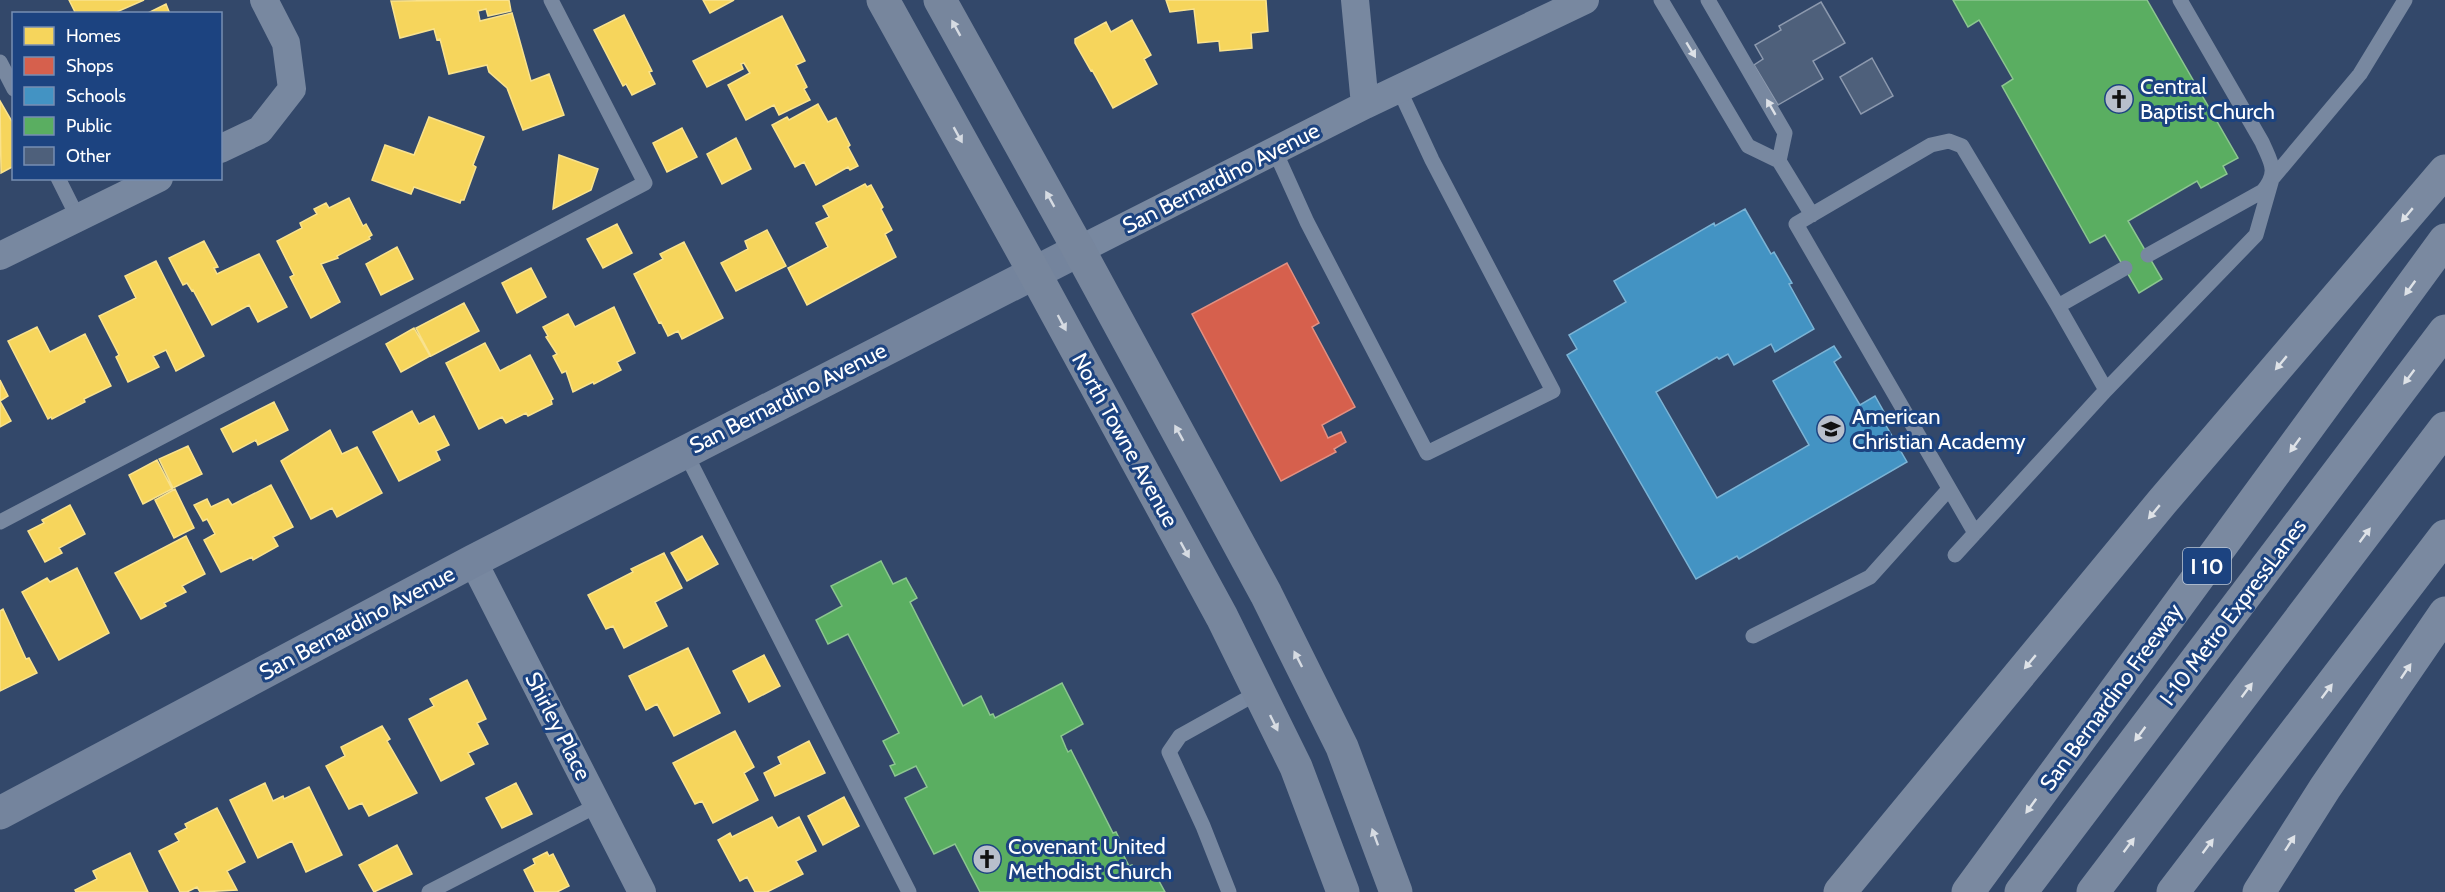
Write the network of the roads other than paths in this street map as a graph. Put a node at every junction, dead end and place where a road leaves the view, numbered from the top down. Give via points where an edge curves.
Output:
1 (264, 0) edge
2 (551, 0) edge
3 (883, 0) edge
4 (940, 0) edge
5 (1355, 0) edge
6 (1585, 0) edge
7 (1661, 0) edge
8 (1708, 0) edge
9 (2180, 0) edge
10 (2405, 0) edge
11 (0, 62) edge
12 (12, 85) edge
13 (1399, 89) junction
14 (1365, 105) junction
15 (222, 148) edge
16 (1275, 151) junction
17 (1779, 161) junction
18 (2445, 171) edge
19 (2272, 179) junction
20 (59, 180) edge
21 (155, 180) edge
22 (1812, 215) junction
23 (78, 218) junction
24 (2445, 240) edge
25 (1079, 250) junction
26 (2148, 255) dead end
27 (0, 256) edge
28 (2125, 268) dead end
29 (1034, 272) junction
30 (2058, 306) junction
31 (2445, 331) edge
32 (2106, 390) junction
33 (2445, 429) edge
34 (685, 452) junction
35 (1949, 489) junction
36 (0, 522) edge
37 (1975, 533) junction
38 (2445, 536) edge
39 (1955, 555) dead end
40 (473, 561) junction
41 (2445, 613) edge
42 (1753, 636) dead end
43 (1259, 692) junction
44 (598, 805) junction
45 (0, 813) edge
46 (429, 892) edge
47 (642, 892) edge
48 (909, 892) edge
49 (1229, 892) edge
50 (1343, 892) edge
51 (1396, 892) edge
52 (1840, 892) edge
53 (1968, 892) edge
54 (2021, 892) edge
55 (2093, 892) edge
56 (2173, 892) edge
57 (2259, 892) edge

1 - 15 street via 286,43 292,89 260,130
2 - 36 lane via 645,183
3 -> 29 main road, North Towne Avenue
25 -> 4 main road
5 - 14 street
6 - 13 street, San Bernardino Avenue
7 -> 17 lane via 1748,146
17 -> 8 lane via 1785,133
9 - 19 lane via 2262,142 2272,166
10 - 19 lane via 2360,74
11 - 12 lane
13 - 14 street, San Bernardino Avenue
13 - 16 lane via 1553,391 1427,453 1307,222
14 - 16 street, San Bernardino Avenue
16 - 25 street, San Bernardino Avenue
17 - 22 lane
18 -> 52 highway via 2162,502
19 - 26 lane via 2263,191
19 - 32 lane via 2256,235
20 - 23 lane
21 - 23 street
22 - 30 lane via 1931,145 1949,141 1962,146
22 - 35 lane via 1796,224
23 - 27 street
24 -> 53 highway, San Bernardino Freeway / I 10
25 - 29 main road, San Bernardino Avenue
51 -> 25 main road via 1337,737 1266,594
28 - 30 lane
29 - 34 main road, San Bernardino Avenue
29 -> 43 main road, North Towne Avenue
30 - 32 lane
31 -> 54 highway, I-10 Metro ExpressLanes
32 - 37 lane
55 -> 33 highway
34 - 40 main road, San Bernardino Avenue
34 - 48 lane
35 - 37 lane
35 - 42 lane via 1870,577
37 - 39 lane
56 -> 38 highway
40 - 44 street, Shirley Place
40 - 45 main road, San Bernardino Avenue
57 -> 41 highway
43 - 49 lane via 1180,736 1169,752
43 -> 50 main road, North Towne Avenue via 1296,767
44 - 46 lane
44 - 47 street, Shirley Place

